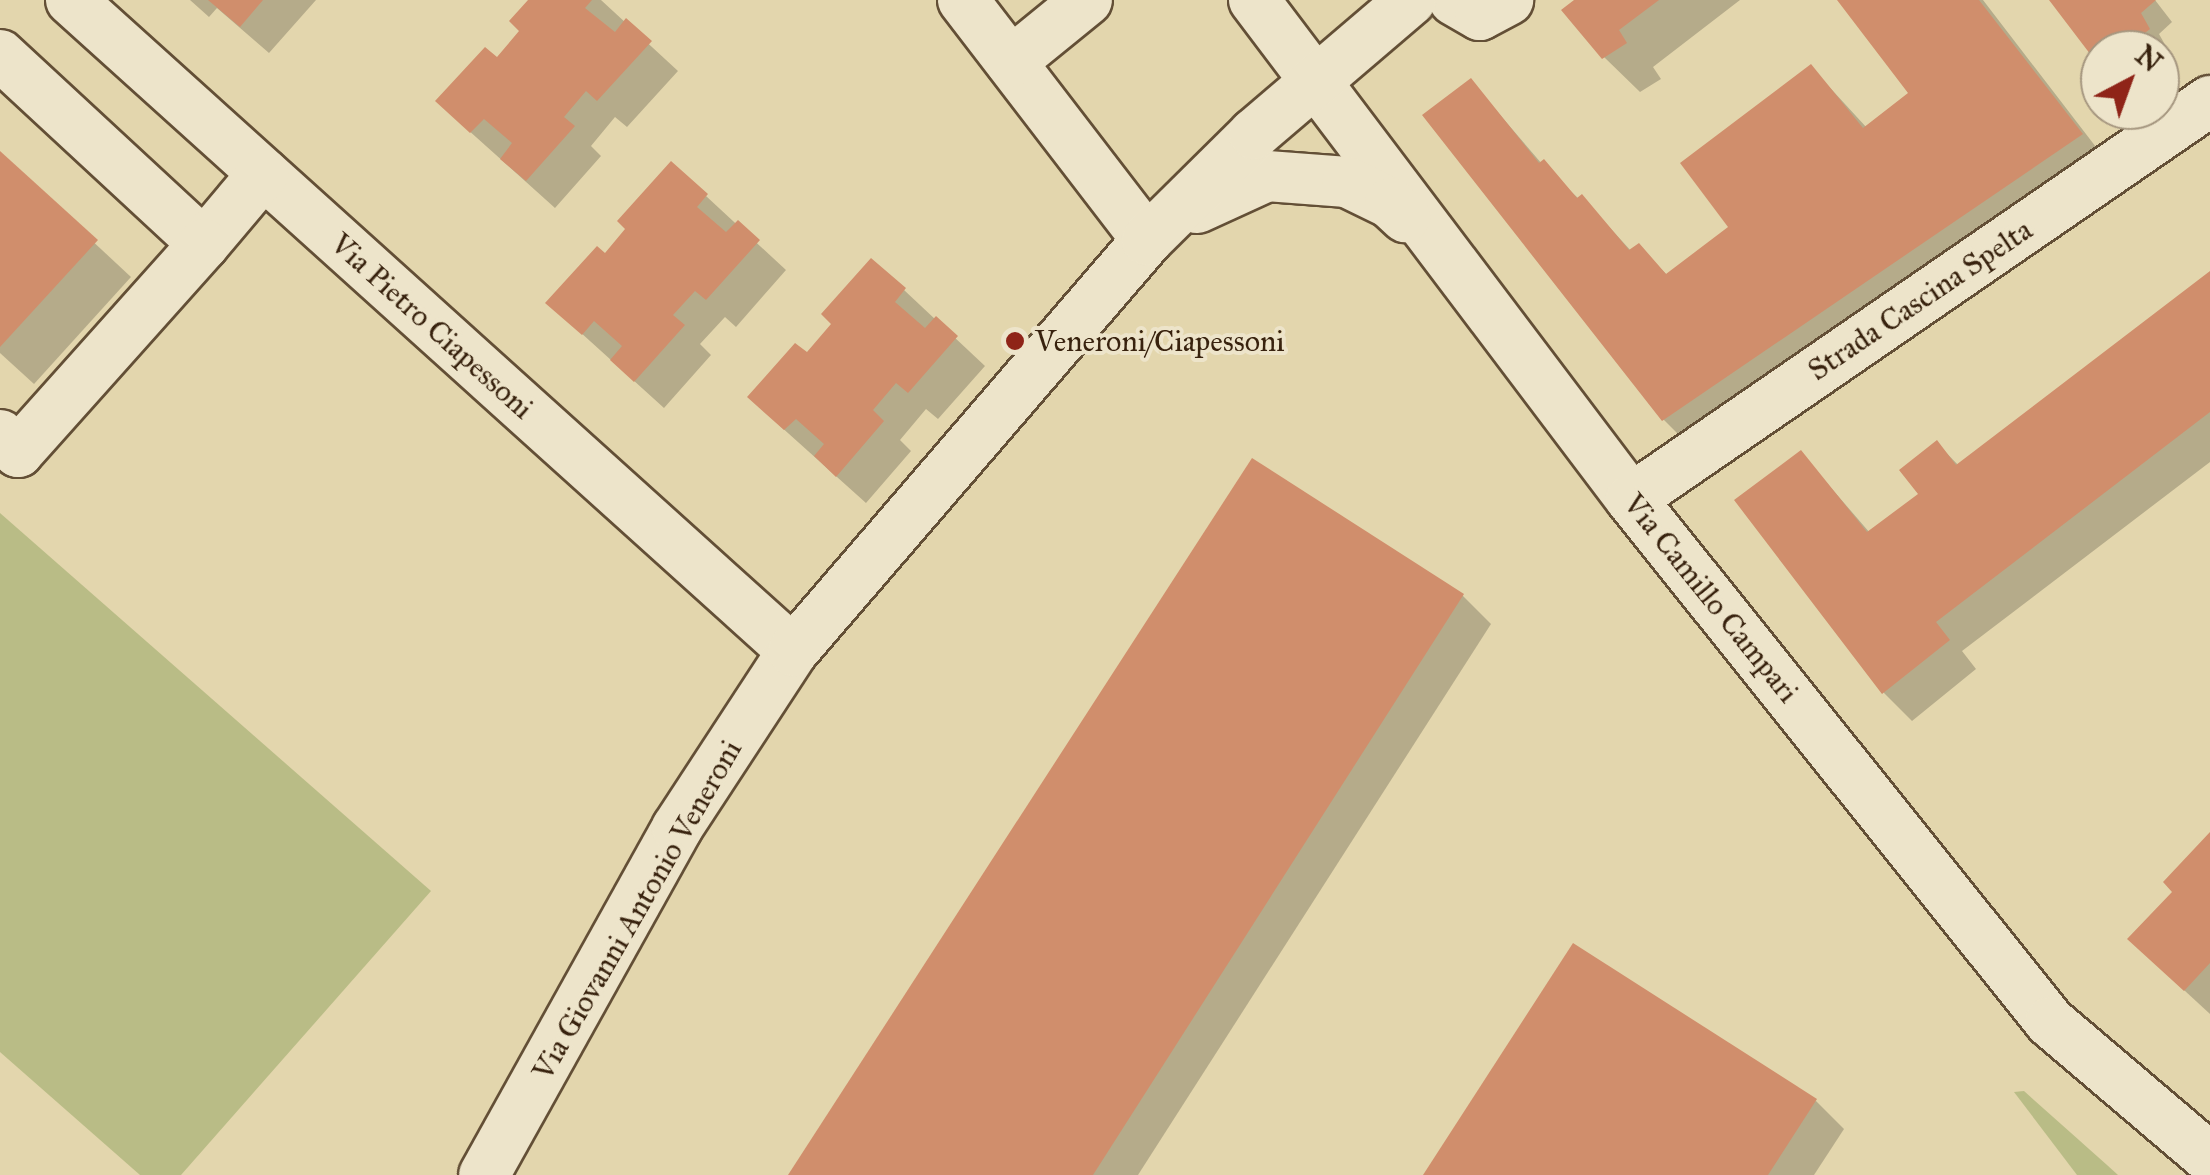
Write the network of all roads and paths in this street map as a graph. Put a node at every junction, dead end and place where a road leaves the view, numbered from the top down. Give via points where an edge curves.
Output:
1 (71, 0) edge
2 (964, 0) edge
3 (1086, 0) edge
4 (1254, 0) edge
5 (1412, 0) edge
6 (1454, 0) edge
7 (1508, 0) edge
8 (0, 55) edge
9 (1010, 62) junction
10 (1316, 81) junction
11 (2210, 101) edge
12 (263, 174) junction
13 (1147, 240) junction
14 (204, 244) junction
15 (1438, 245) junction
16 (0, 435) edge
17 (1631, 499) junction
18 (793, 651) junction
19 (2210, 1158) edge
20 (499, 1165) edge

1 - 12 street, Via Pietro Ciapessoni
2 - 9 street
3 - 9 street
4 - 10 street, Via Camillo Campari
5 - 10 street, Via Giovanni Antonio Veneroni
6 - 7 street via 1480,16
8 - 14 street
9 - 13 street
10 - 13 street, Via Giovanni Antonio Veneroni
10 - 15 street, Via Camillo Campari
11 - 17 street, Strada Cascina Spelta
12 - 14 street
12 - 18 street, Via Pietro Ciapessoni
13 - 15 street, Via Giovanni Antonio Veneroni via 1214,197 1267,176 1347,182 1390,204
13 - 18 street, Via Giovanni Antonio Veneroni
14 - 16 street via 18,452
15 - 17 street, Via Camillo Campari
17 - 19 street, Via Camillo Campari via 2050,1022
18 - 20 street, Via Giovanni Antonio Veneroni via 677,828

